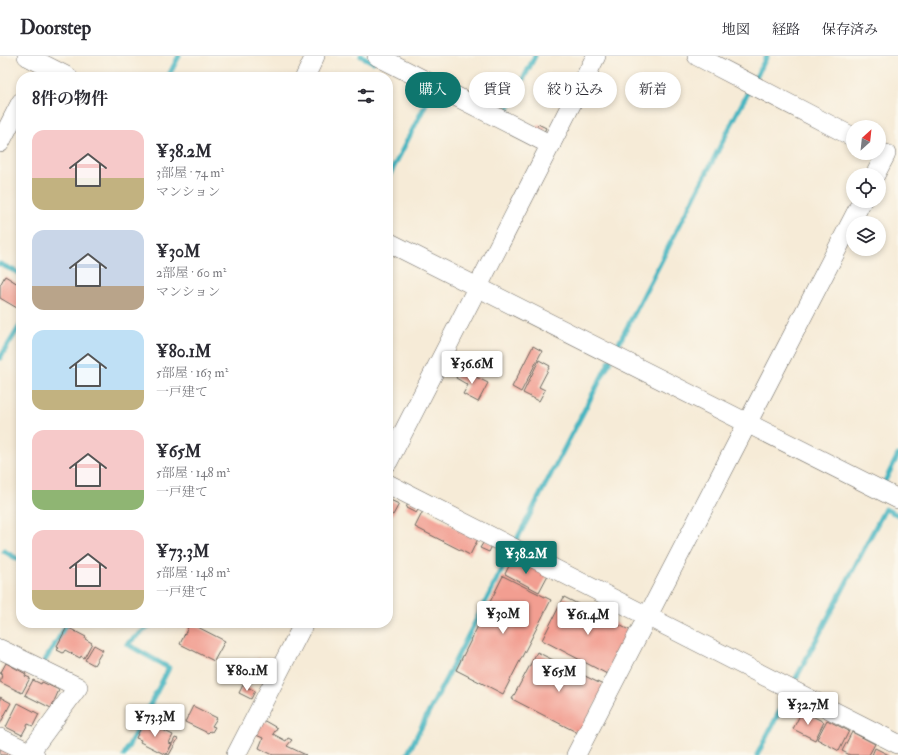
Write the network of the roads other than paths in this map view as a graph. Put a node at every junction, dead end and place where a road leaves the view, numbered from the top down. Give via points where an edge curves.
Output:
1 (316, 56) edge
2 (376, 56) edge
3 (596, 56) edge
4 (697, 56) edge
5 (36, 63) edge
6 (57, 72) edge
7 (308, 72) edge
8 (16, 112) edge
9 (846, 132) edge
10 (0, 143) edge
11 (550, 145) junction
12 (888, 154) edge
13 (879, 168) edge
14 (858, 208) edge
15 (393, 245) edge
16 (478, 288) junction
17 (748, 424) junction
18 (393, 452) edge
19 (393, 487) edge
20 (898, 500) edge
21 (648, 617) junction
22 (301, 628) edge
23 (0, 649) edge
24 (0, 738) edge
25 (898, 744) edge
26 (31, 754) edge
27 (236, 755) edge
28 (576, 755) edge

1 - 7 street
2 - 11 street
3 - 11 street
4 - 9 street
5 - 6 street
8 - 10 street
11 - 16 street
12 - 13 street
14 - 17 street
15 - 16 street
16 - 17 street
16 - 18 street
17 - 20 street
17 - 21 street
19 - 21 street
21 - 25 street
21 - 28 street
22 - 27 street
23 - 26 street via 78,687
24 - 26 street

